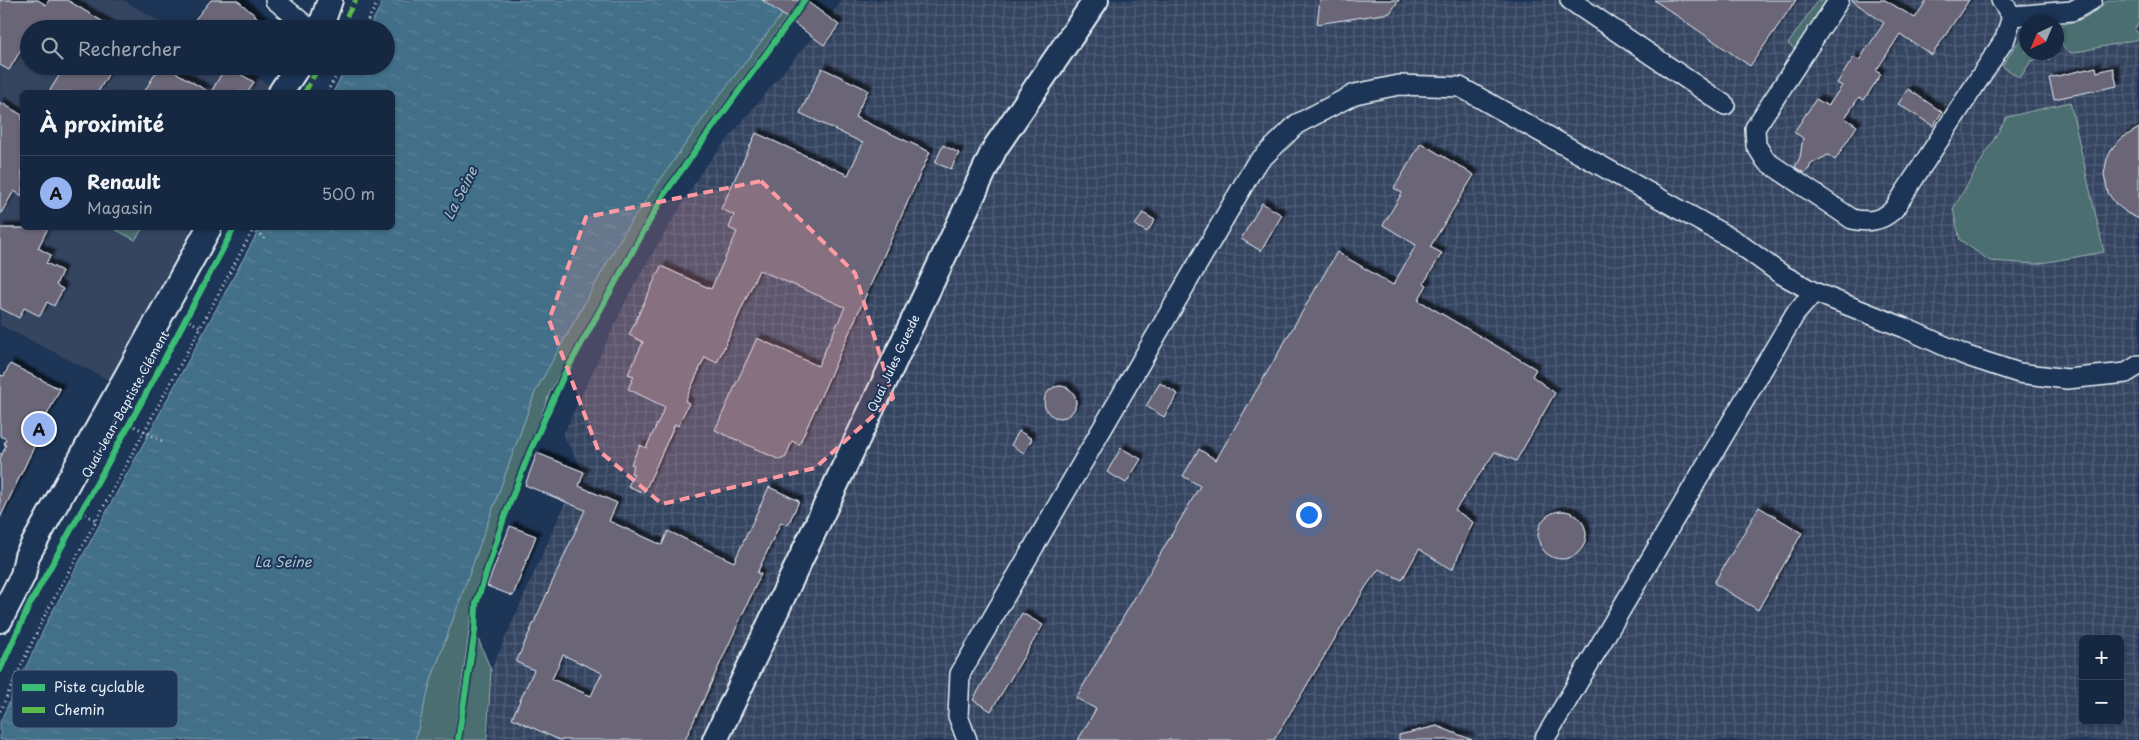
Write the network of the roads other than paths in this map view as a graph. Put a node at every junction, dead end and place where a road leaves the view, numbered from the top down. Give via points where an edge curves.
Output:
1 (275, 0) edge
2 (1096, 0) edge
3 (1570, 0) edge
4 (1839, 0) edge
5 (2001, 0) edge
6 (2092, 0) edge
7 (326, 14) edge
8 (2012, 16) junction
9 (292, 75) edge
10 (300, 75) edge
11 (282, 90) edge
12 (294, 90) edge
13 (1725, 105) dead end
14 (208, 230) edge
15 (220, 230) edge
16 (1814, 292) junction
17 (2139, 365) edge
18 (23, 575) junction
19 (6, 593) edge
20 (0, 620) edge
21 (715, 740) edge
22 (967, 740) edge
23 (1544, 740) edge

1 - 7 street
2 - 21 main road, Quai Jules Guesde via 995,148
3 - 13 street
4 - 8 street via 1755,128 1756,145 1766,161 1852,220 1864,222 1886,217 1894,209 2005,39
5 - 8 street
6 - 8 street via 2072,11
9 - 11 main road
10 - 12 main road
14 - 18 main road, Quai Jean-Baptiste Clément via 27,556
15 - 18 main road, Quai Jean-Baptiste Clément via 66,512 37,562
16 - 17 street via 1967,356 2019,373 2067,379 2126,373
16 - 22 street via 1781,274 1734,240 1460,87 1399,85 1355,94 1297,124 1254,165 960,674 958,716
16 - 23 street via 1795,314
18 - 19 main road, Quai Jean-Baptiste Clément
19 - 20 main road, Quai Jean-Baptiste Clément

